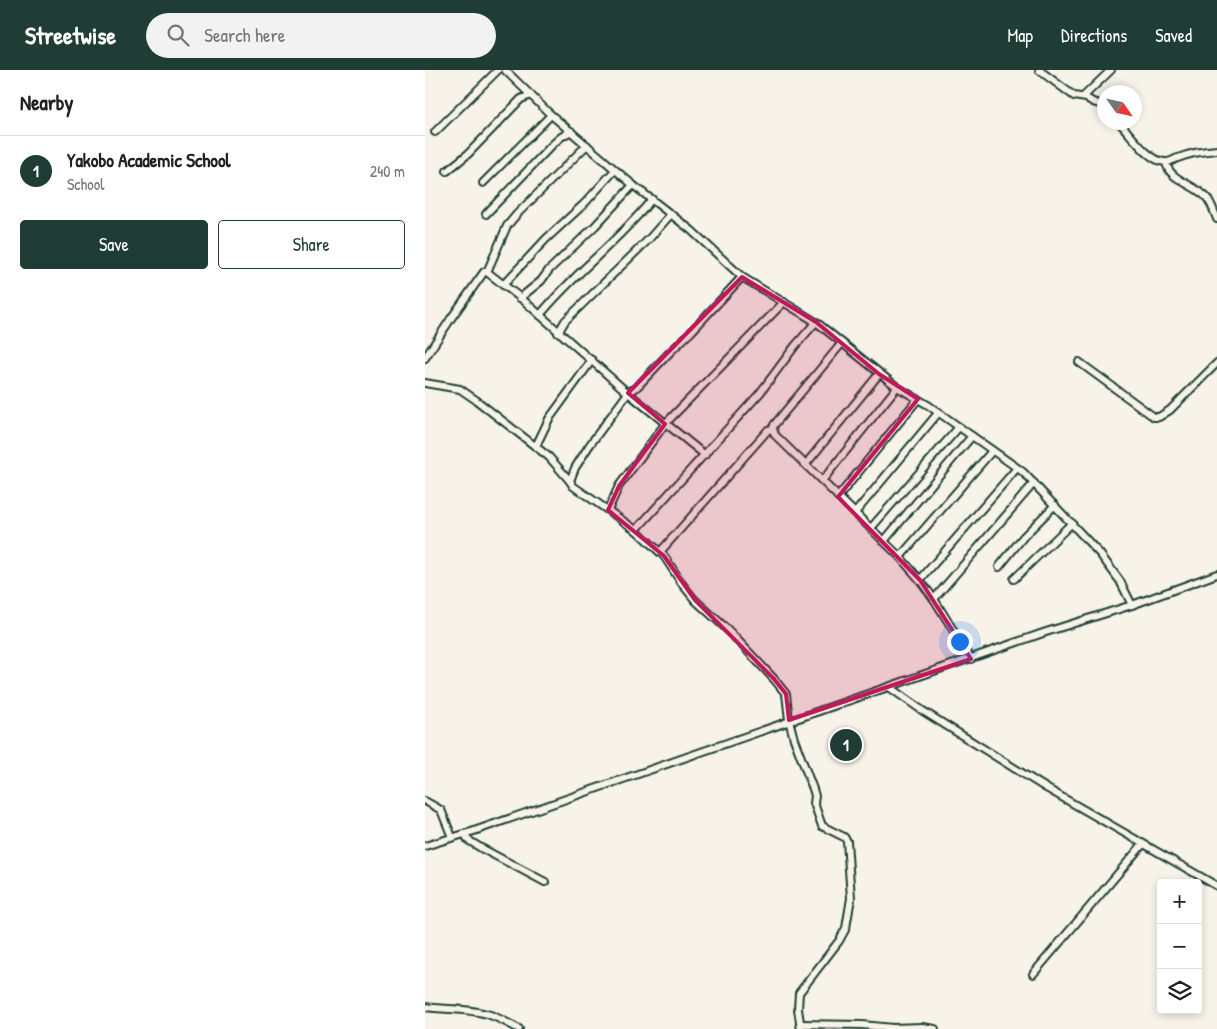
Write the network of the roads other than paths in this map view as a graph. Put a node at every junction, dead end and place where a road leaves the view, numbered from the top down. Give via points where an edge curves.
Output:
1 (497, 70) edge
2 (505, 70) edge
3 (1039, 70) edge
4 (1111, 70) edge
5 (531, 95) junction
6 (1083, 97) junction
7 (1097, 103) edge
8 (551, 115) junction
9 (1126, 130) edge
10 (571, 131) junction
11 (435, 132) dead end
12 (587, 145) junction
13 (1217, 150) edge
14 (1166, 162) junction
15 (615, 170) junction
16 (447, 171) dead end
17 (483, 183) dead end
18 (633, 185) junction
19 (652, 199) junction
20 (486, 214) dead end
21 (671, 214) junction
22 (1217, 219) edge
23 (487, 272) junction
24 (742, 278) junction
25 (503, 285) junction
26 (520, 298) junction
27 (784, 302) junction
28 (540, 316) junction
29 (816, 322) junction
30 (558, 333) junction
31 (842, 343) junction
32 (425, 358) edge
33 (592, 360) junction
34 (1079, 362) dead end
35 (1217, 363) edge
36 (879, 374) junction
37 (425, 383) edge
38 (897, 387) junction
39 (628, 393) junction
40 (918, 399) junction
41 (939, 412) junction
42 (665, 424) junction
43 (959, 426) junction
44 (773, 430) junction
45 (972, 436) junction
46 (536, 446) junction
47 (992, 450) junction
48 (705, 455) junction
49 (805, 464) junction
50 (1017, 468) junction
51 (570, 480) junction
52 (822, 481) junction
53 (1034, 483) junction
54 (838, 496) junction
55 (1055, 504) junction
56 (607, 510) junction
57 (855, 513) junction
58 (1072, 523) junction
59 (871, 528) junction
60 (636, 530) junction
61 (884, 541) junction
62 (660, 552) junction
63 (900, 557) junction
64 (999, 567) dead end
65 (1217, 574) edge
66 (1014, 579) dead end
67 (920, 580) junction
68 (934, 599) junction
69 (1133, 605) junction
70 (971, 658) junction
71 (889, 687) junction
72 (789, 720) junction
73 (425, 800) edge
74 (465, 834) junction
75 (452, 837) junction
76 (1143, 844) junction
77 (425, 846) edge
78 (545, 882) dead end
79 (1217, 886) edge
80 (1033, 974) dead end
81 (425, 1007) edge
82 (800, 1026) edge
83 (519, 1029) edge
84 (935, 1029) edge

1 - 11 street
2 - 5 street
3 - 6 street via 1074,96
4 - 6 street
5 - 8 street
5 - 16 street via 521,99
6 - 7 street
8 - 10 street
8 - 17 street
9 - 14 street via 1149,155
10 - 12 street
10 - 20 street via 553,144
12 - 15 street
12 - 23 street via 507,226
13 - 14 street
14 - 22 street via 1167,170 1206,197
15 - 18 street
15 - 25 street
18 - 19 street
18 - 26 street
19 - 21 street
19 - 28 street
21 - 24 street
21 - 30 street via 565,321
23 - 25 street
23 - 32 street
24 - 27 street
24 - 39 street
25 - 26 street
26 - 28 street
27 - 29 street
27 - 42 street
28 - 30 street
29 - 31 street
29 - 48 street
30 - 33 street
31 - 36 street
31 - 44 street
33 - 39 street
33 - 46 street via 549,420
34 - 35 street via 1154,417 1170,410
36 - 38 street
36 - 49 street
37 - 46 street via 463,391
38 - 40 street
38 - 52 street
39 - 42 street
39 - 51 street via 589,446
40 - 41 street
40 - 54 street
41 - 43 street
41 - 57 street
42 - 48 street
42 - 56 street via 619,486
43 - 45 street
43 - 59 street
44 - 49 street
44 - 62 street via 769,430
45 - 47 street
45 - 61 street
46 - 51 street
47 - 50 street
47 - 63 street
48 - 60 street
49 - 52 street
50 - 53 street
50 - 67 street
51 - 56 street via 573,486
52 - 54 street
53 - 55 street
53 - 68 street
54 - 57 street
55 - 58 street
55 - 64 street
56 - 60 street
57 - 59 street
58 - 66 street
58 - 69 street via 1117,575
59 - 61 street
60 - 62 street
61 - 63 street
62 - 72 street via 695,600 747,649 781,688 787,700
63 - 67 street
65 - 69 street
67 - 68 street
68 - 70 street
69 - 70 street
70 - 71 street
71 - 72 street
71 - 76 street via 923,712
72 - 74 street
72 - 82 street via 822,826 847,841 851,898 843,934 799,993
73 - 75 street via 441,810
74 - 75 street
74 - 78 street via 474,844
75 - 77 street
76 - 79 street
76 - 80 street
81 - 83 street via 489,1014
82 - 84 street

